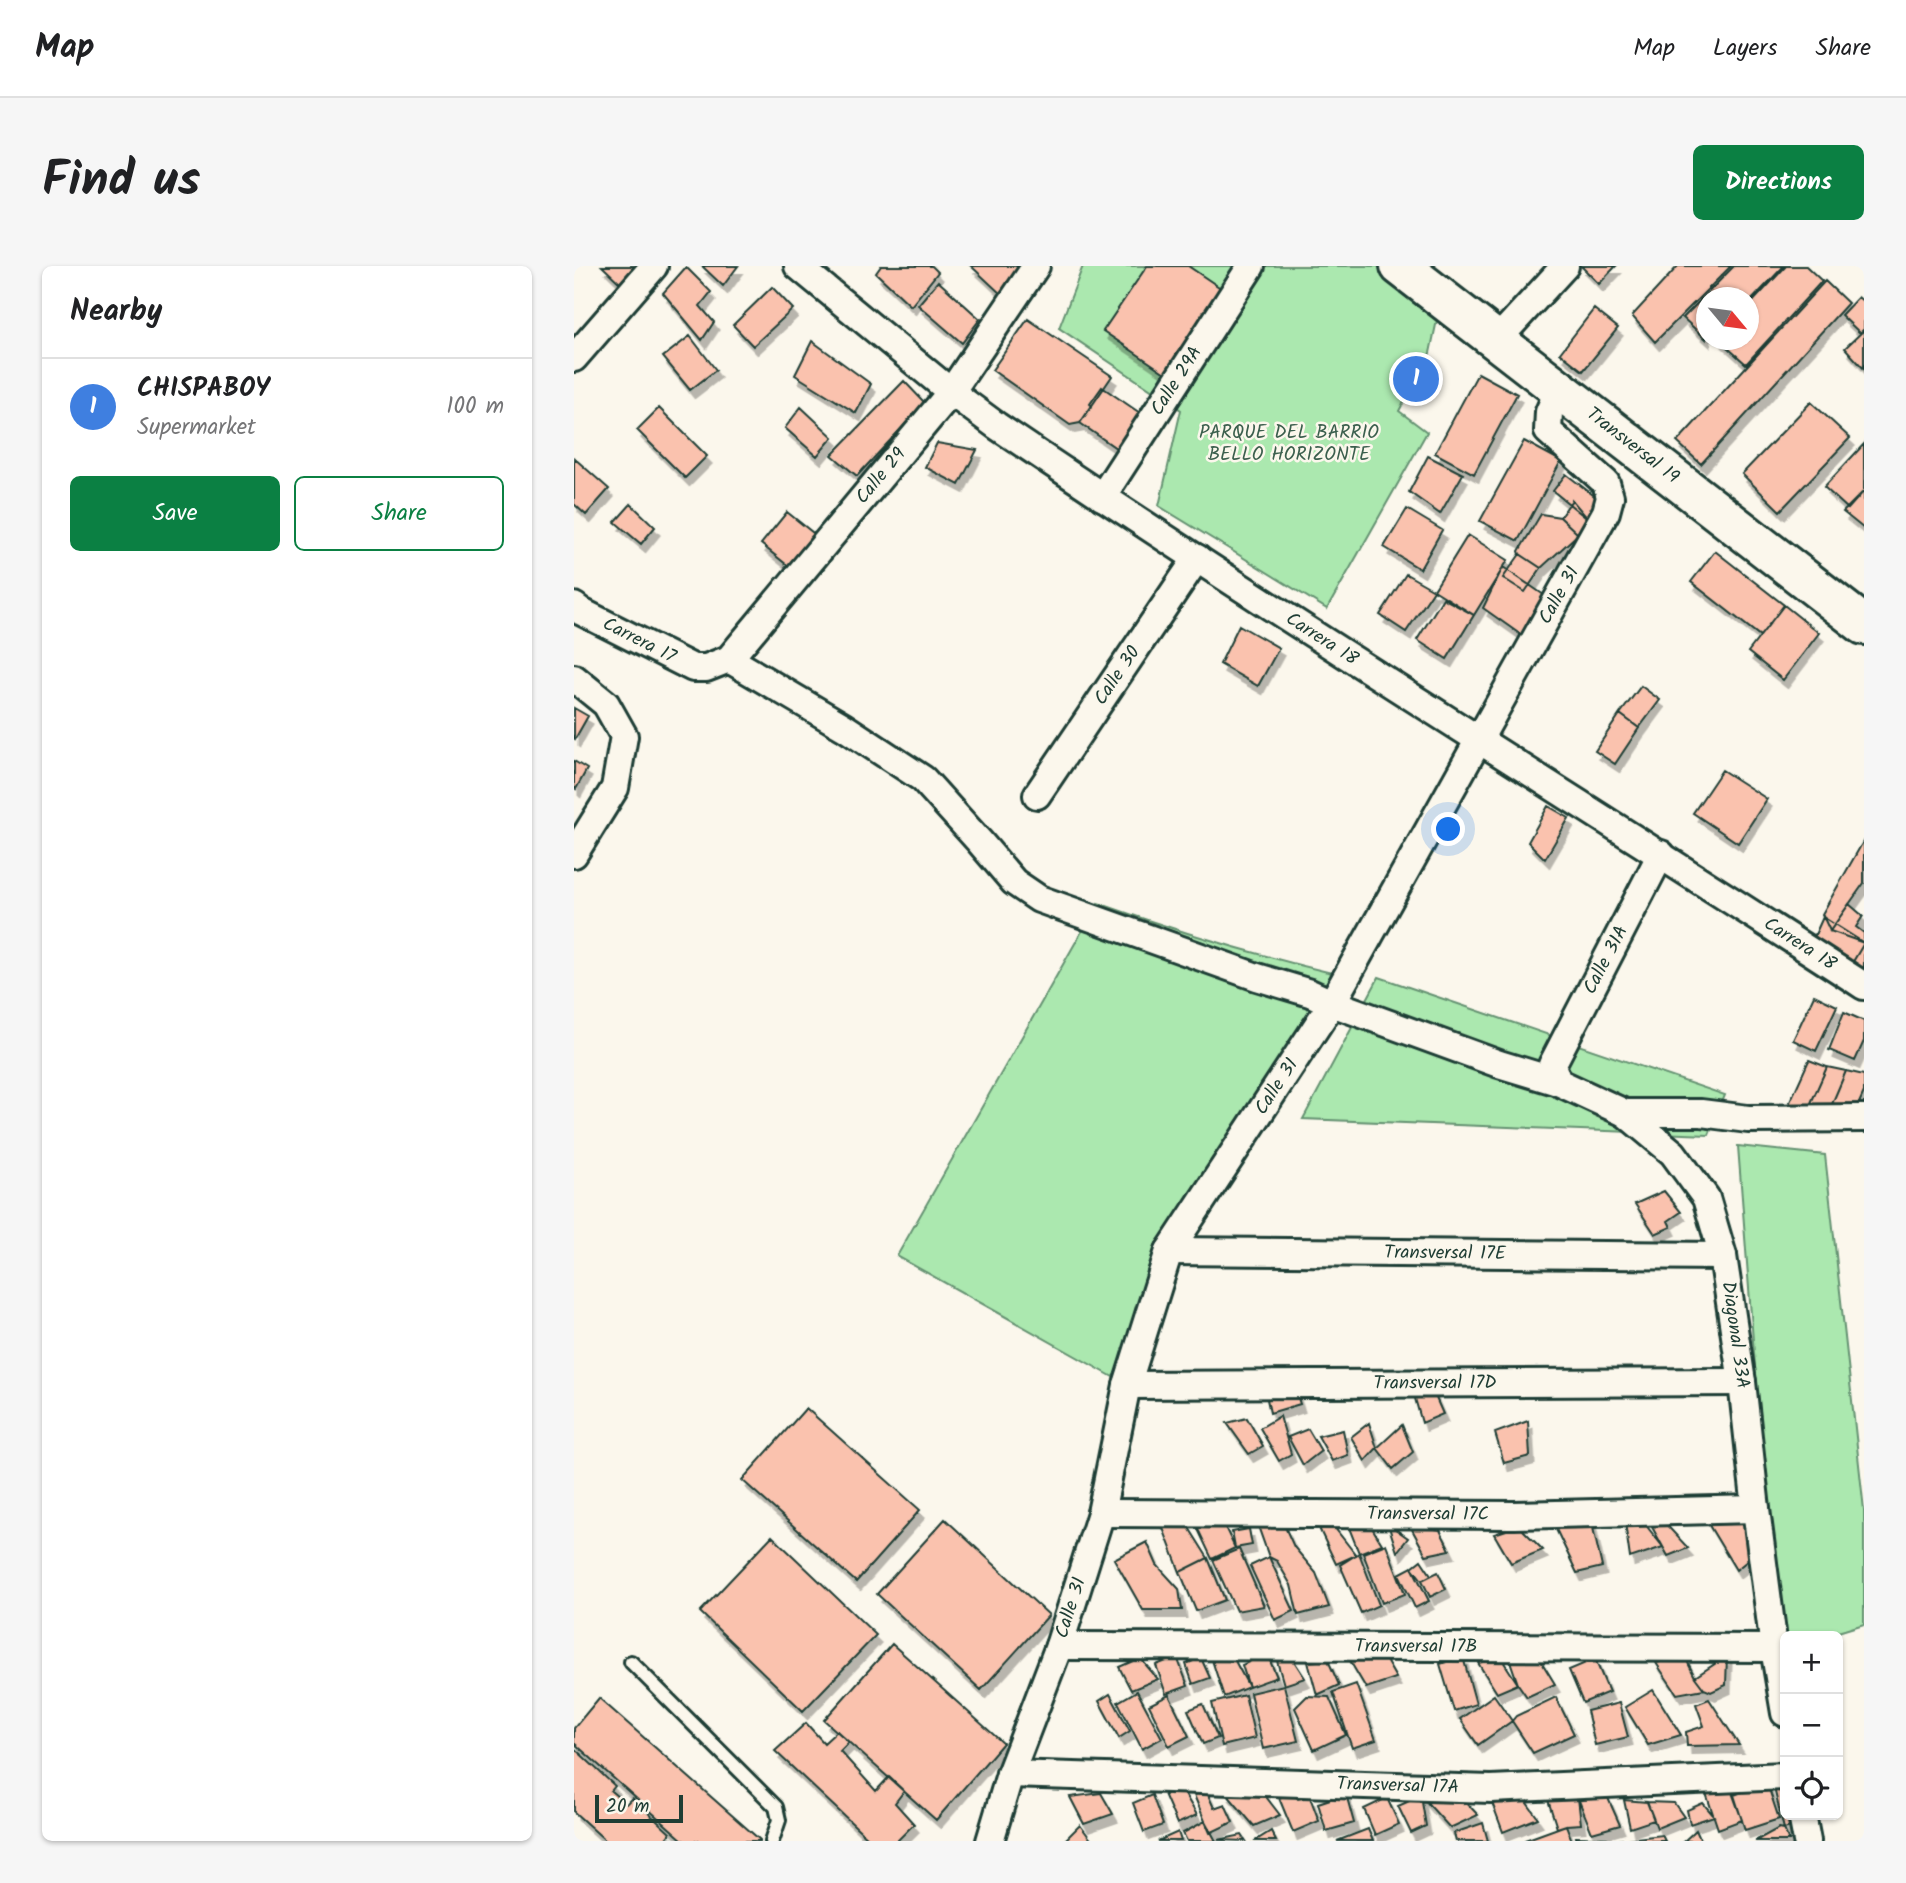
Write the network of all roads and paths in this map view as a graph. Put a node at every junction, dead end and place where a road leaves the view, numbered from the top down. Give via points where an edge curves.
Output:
1 (654, 266) edge
2 (798, 266) edge
3 (1037, 266) edge
4 (1251, 266) edge
5 (1399, 266) edge
6 (1565, 266) edge
7 (1497, 340) junction
8 (574, 358) edge
9 (1559, 389) junction
10 (951, 392) junction
11 (1102, 497) junction
12 (1197, 558) junction
13 (574, 606) edge
14 (1864, 625) edge
15 (718, 664) junction
16 (574, 678) edge
17 (1480, 740) junction
18 (1037, 794) dead end
19 (574, 853) edge
20 (1661, 854) junction
21 (1864, 986) edge
22 (1332, 1003) junction
23 (1555, 1073) junction
24 (1625, 1113) junction
25 (1864, 1118) edge
26 (1169, 1251) junction
27 (1723, 1256) junction
28 (1742, 1382) junction
29 (1127, 1385) junction
30 (1756, 1509) junction
31 (1101, 1513) junction
32 (1059, 1646) junction
33 (1774, 1648) junction
34 (631, 1662) dead end
35 (1782, 1694) edge
36 (1010, 1774) junction
37 (1780, 1776) edge
38 (1803, 1820) edge
39 (772, 1841) edge
40 (989, 1841) edge
41 (1807, 1841) edge

1 - 8 street
2 - 10 street, Carrera 18
3 - 10 street, Calle 29
4 - 11 street, Calle 29A
5 - 7 main road, Transversal 19
6 - 7 street
7 - 9 main road, Transversal 19
9 - 14 main road, Transversal 19
9 - 17 street, Calle 31 via 1549,412 1548,431 1606,483 1610,497 1606,512
10 - 11 street, Carrera 18
10 - 15 street, Calle 29
11 - 12 street, Carrera 18
12 - 17 street, Carrera 18
12 - 18 street, Calle 30
13 - 15 street, Carrera 17 via 693,668
15 - 22 street, Carrera 17 via 844,727 923,779 1014,882 1039,900
16 - 19 street via 606,704 624,736 615,788
17 - 20 street, Carrera 18
17 - 22 street, Calle 31
20 - 21 street, Carrera 18
20 - 23 street, Calle 31A
22 - 23 street, Carrera 17 via 1499,1064
22 - 26 street, Calle 31
23 - 24 street
24 - 25 street
24 - 27 street, Diagonal 33A via 1673,1153 1706,1198
26 - 27 street, Transversal 17E
26 - 29 street, Calle 31
27 - 28 street, Diagonal 33A
28 - 29 street, Transversal 17D
28 - 30 street, Diagonal 33A
29 - 31 street, Calle 31
30 - 31 street, Transversal 17C via 1514,1516
30 - 33 street, Diagonal 33A
31 - 32 street, Calle 31
32 - 33 street, Transversal 17B
32 - 36 street, Calle 31
33 - 35 street, Diagonal 33A
34 - 39 lane via 776,1807 779,1820
36 - 37 street, Transversal 17A via 1491,1789
36 - 40 street, Calle 31
38 - 41 street

